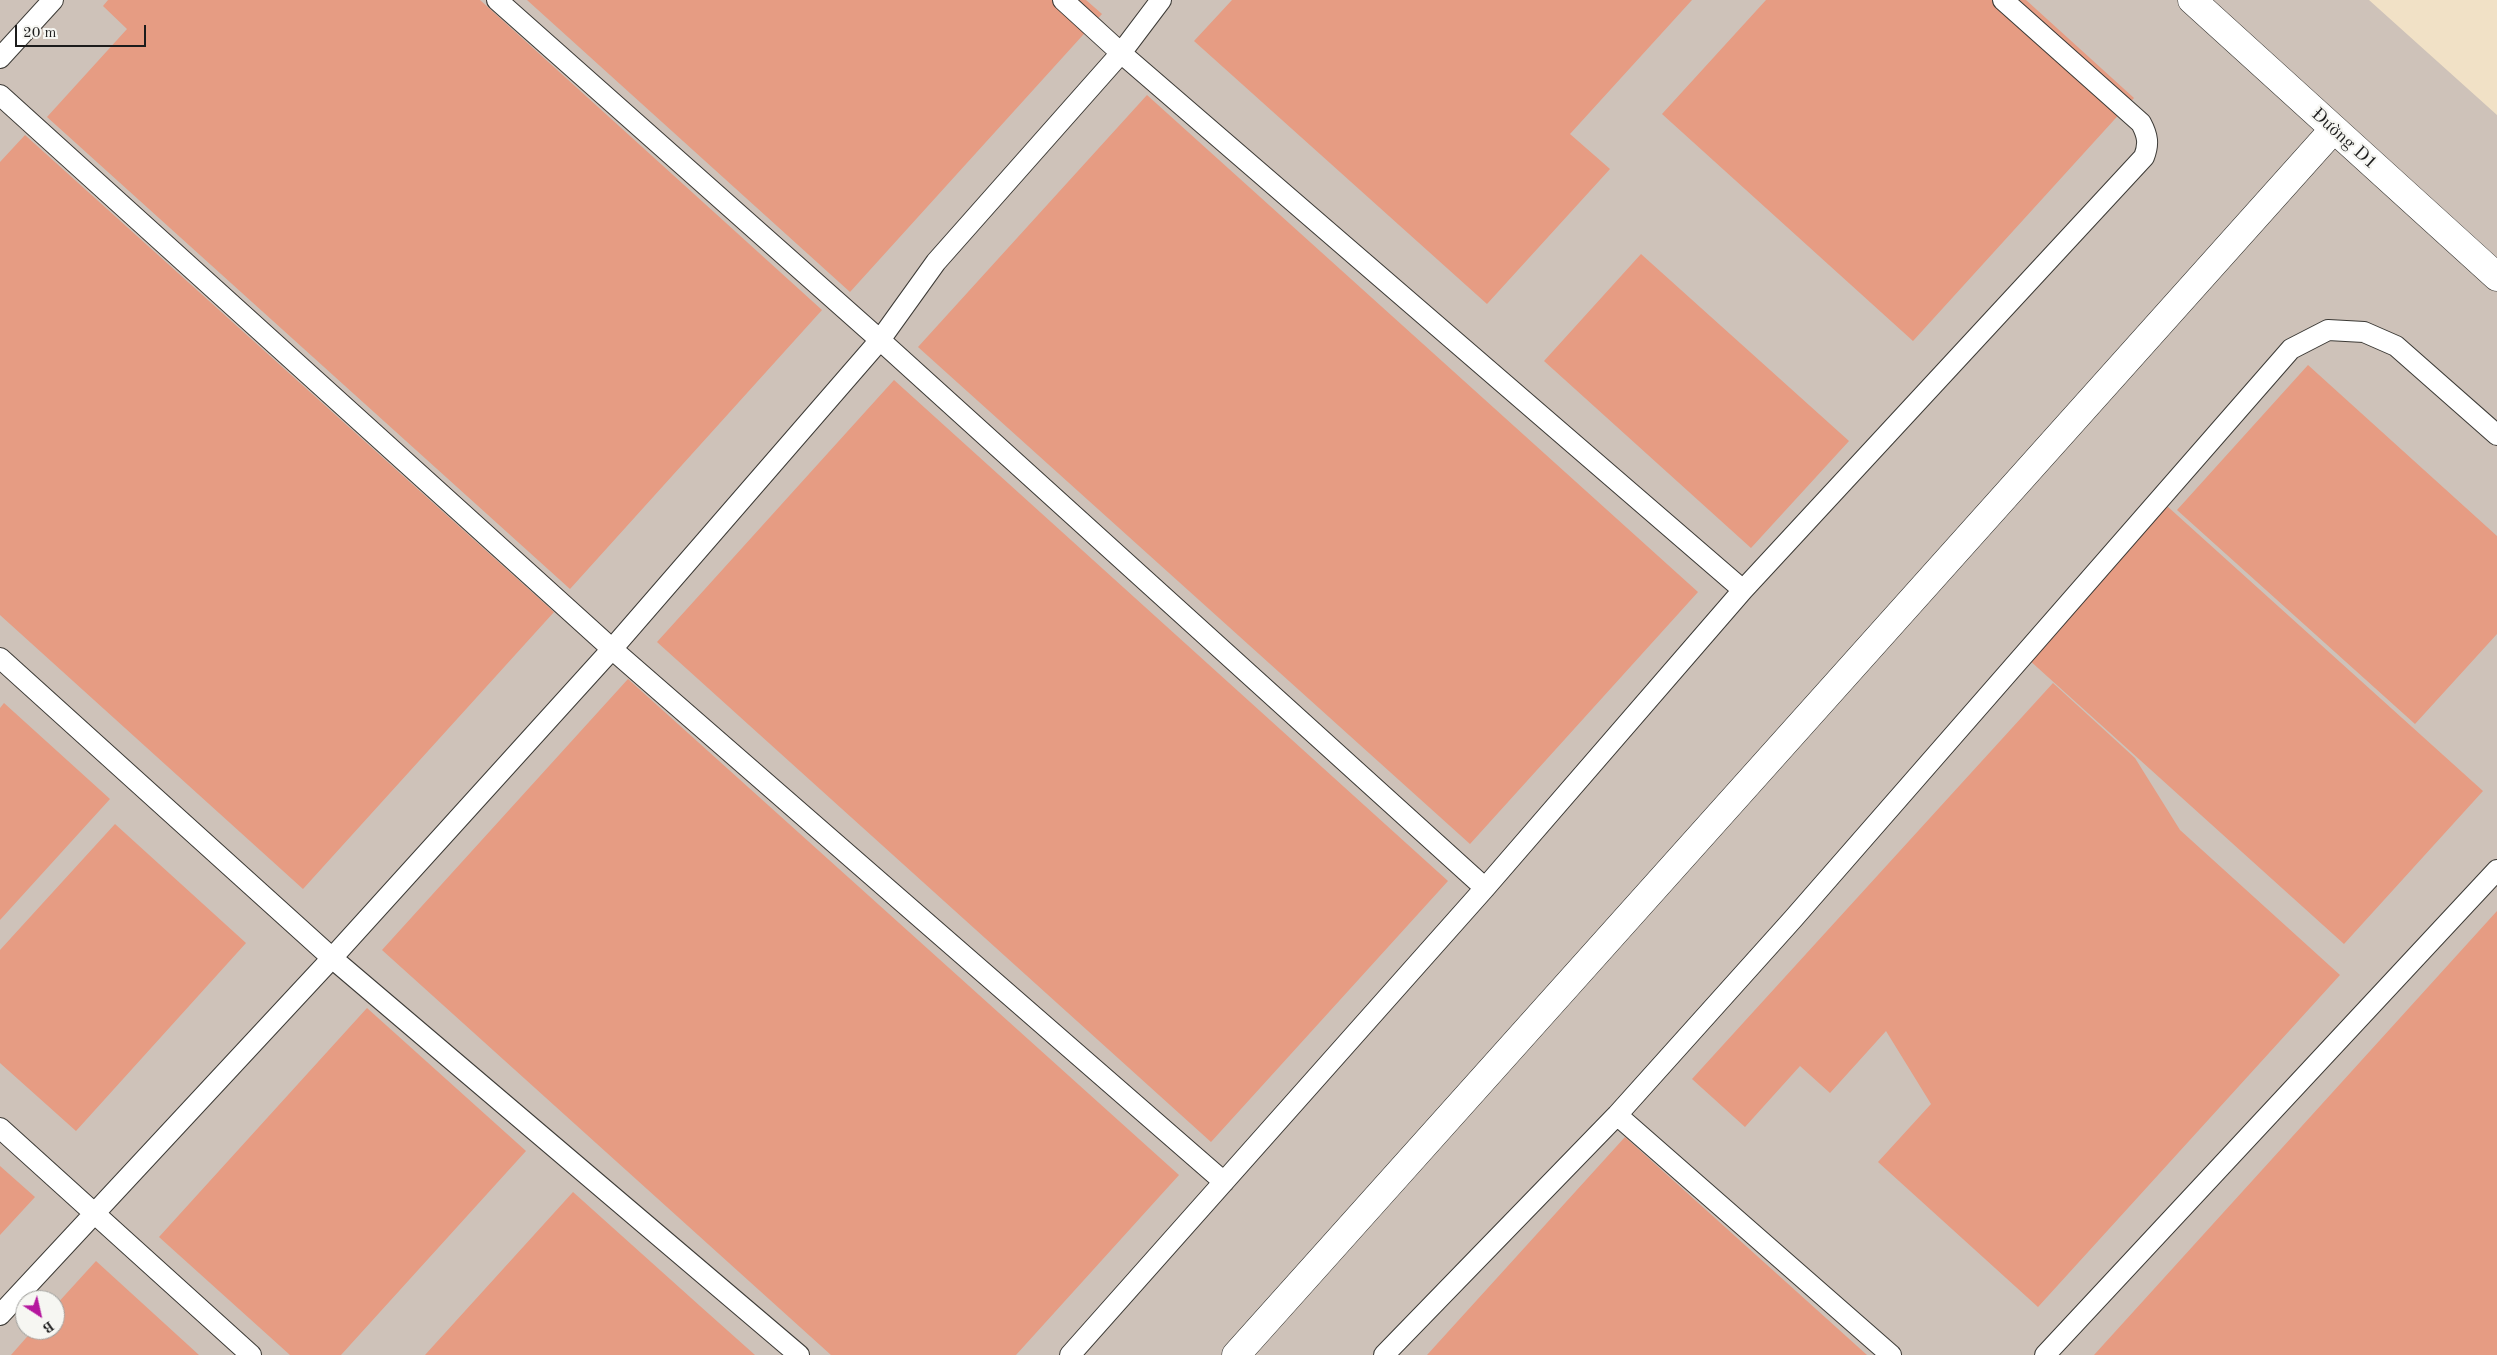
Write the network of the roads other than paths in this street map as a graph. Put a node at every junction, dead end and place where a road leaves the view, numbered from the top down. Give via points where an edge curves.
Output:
1 (53, 0) edge
2 (497, 0) edge
3 (1064, 0) edge
4 (1161, 0) edge
5 (2002, 0) edge
6 (2192, 0) edge
7 (1121, 53) junction
8 (0, 58) edge
9 (0, 95) edge
10 (2333, 130) junction
11 (2497, 277) edge
12 (880, 340) junction
13 (2497, 435) edge
14 (1743, 590) junction
15 (612, 649) junction
16 (0, 658) edge
17 (2497, 870) edge
18 (1485, 888) junction
19 (332, 958) junction
20 (1617, 1115) junction
21 (0, 1128) edge
22 (1224, 1182) junction
23 (96, 1212) junction
24 (0, 1315) edge
25 (251, 1355) edge
26 (798, 1355) edge
27 (1070, 1355) edge
28 (1236, 1355) edge
29 (1384, 1355) edge
30 (1891, 1355) edge
31 (2045, 1355) edge

1 - 8 lane
2 - 12 lane
3 - 7 lane
4 - 7 lane
5 - 14 lane via 2141,123 2148,146 2144,157
6 - 10 street, Đường D1
7 - 12 lane via 936,262
7 - 14 lane
9 - 15 lane
10 - 11 street, Đường D1
10 - 28 street
12 - 15 lane
12 - 18 lane
13 - 20 lane via 2396,346 2364,332 2328,330 2291,349 1800,911
14 - 18 lane
15 - 19 lane
15 - 22 lane
16 - 19 lane
17 - 31 lane
18 - 22 lane
19 - 23 lane
19 - 26 lane
20 - 29 lane
20 - 30 lane
21 - 23 lane
22 - 27 lane
23 - 24 lane
23 - 25 lane

